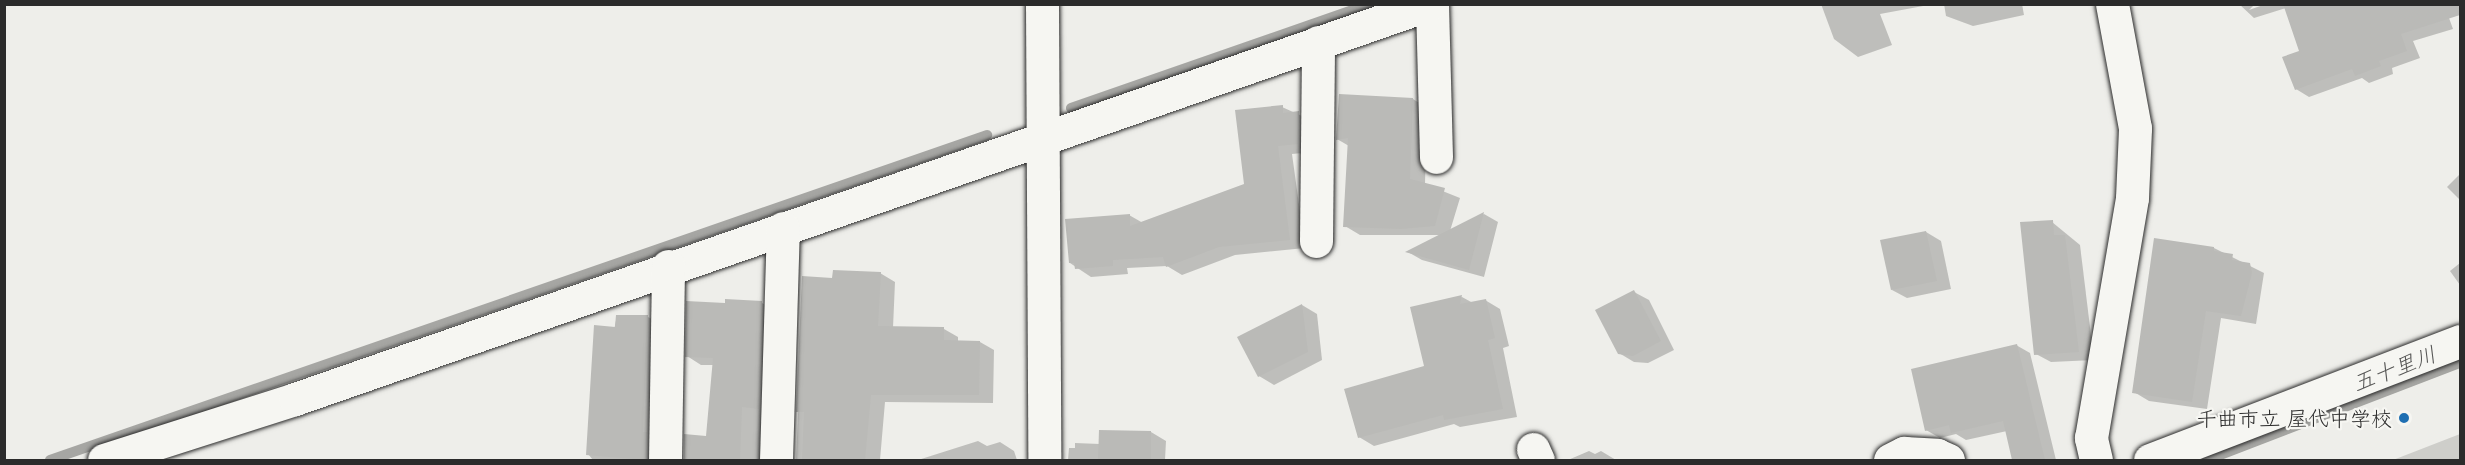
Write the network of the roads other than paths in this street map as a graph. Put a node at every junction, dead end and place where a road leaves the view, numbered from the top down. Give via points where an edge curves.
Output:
1 (1042, 4) edge
2 (1431, 4) edge
3 (2112, 4) edge
4 (1318, 42) junction
5 (1041, 137) junction
6 (1436, 157) dead end
7 (783, 228) junction
8 (1316, 241) dead end
9 (668, 266) junction
10 (2460, 341) edge
11 (104, 460) edge
12 (665, 460) edge
13 (776, 460) edge
14 (1044, 460) edge
15 (1890, 460) edge
16 (1947, 460) edge
17 (2096, 460) edge
18 (2150, 460) edge

1 - 5 street
2 - 4 street
2 - 6 street
3 - 17 street via 2135,128 2132,198 2091,438
4 - 5 street
4 - 8 street
5 - 7 street
5 - 14 street
7 - 9 street
7 - 13 street
9 - 11 street via 295,399
9 - 12 street
10 - 18 street
15 - 16 street via 1904,453 1937,455

